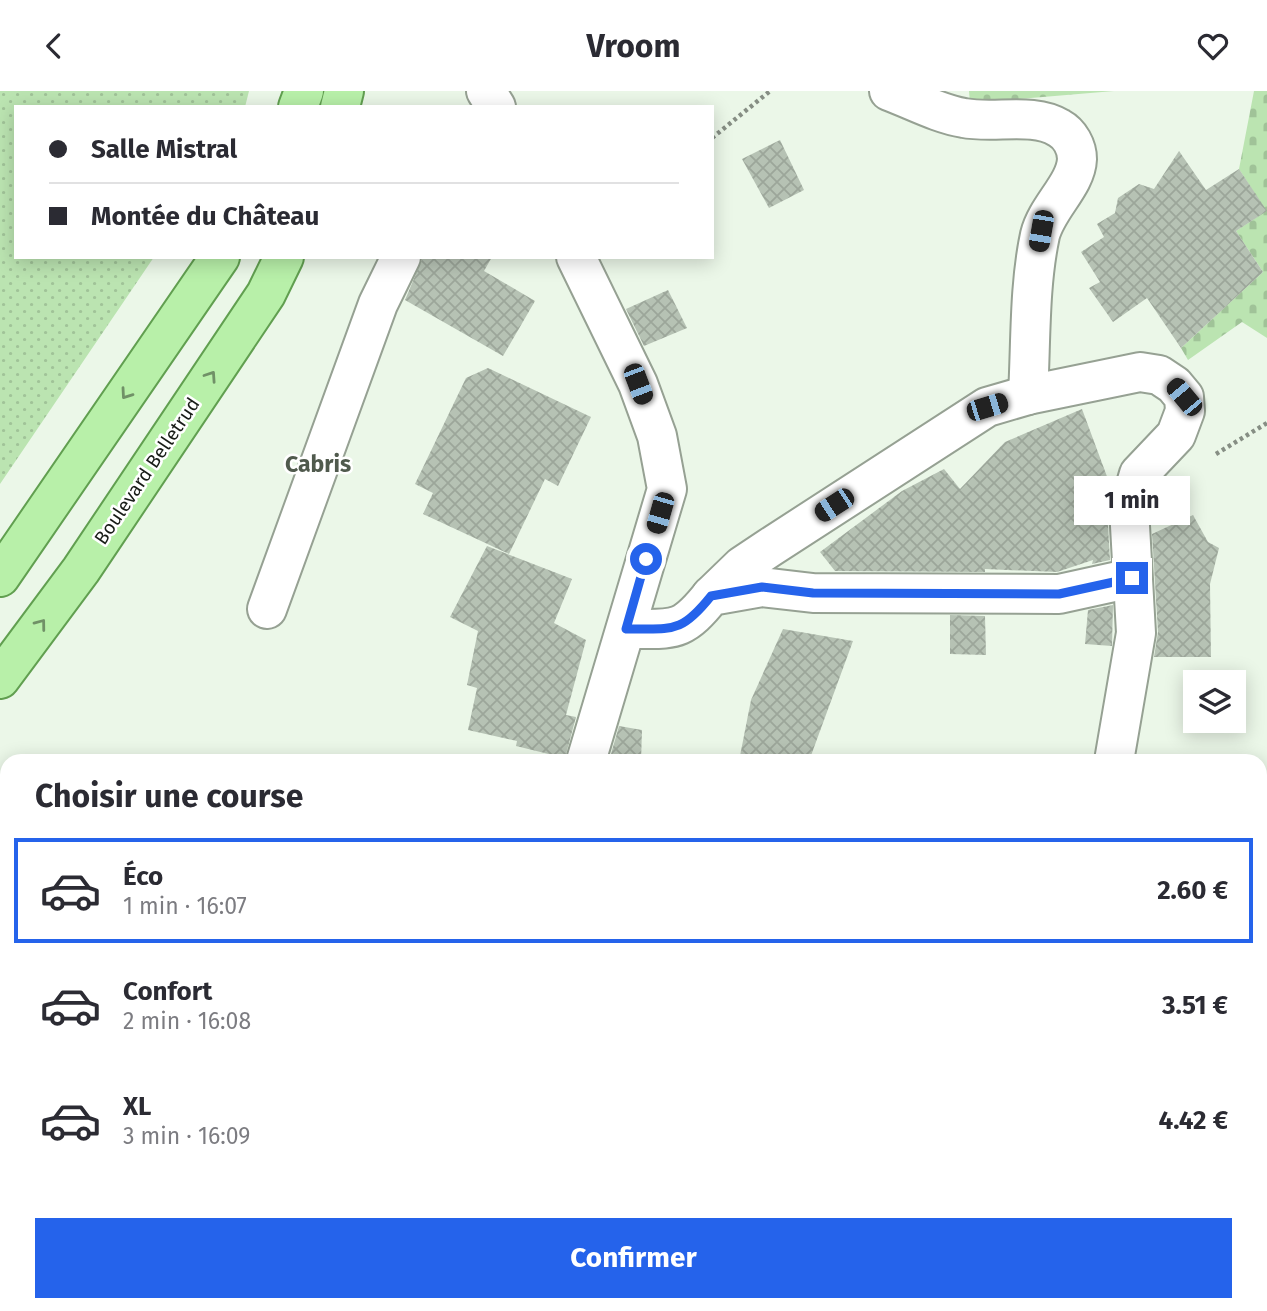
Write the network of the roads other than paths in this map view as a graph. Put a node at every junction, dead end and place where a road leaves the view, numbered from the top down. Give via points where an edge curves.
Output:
1 (889, 91) edge
2 (219, 259) edge
3 (283, 259) edge
4 (400, 259) edge
5 (577, 259) edge
6 (1028, 395) junction
7 (0, 577) edge
8 (1132, 578) junction
9 (711, 596) junction
10 (267, 609) dead end
11 (626, 629) junction
12 (0, 679) edge
13 (588, 754) edge
14 (1115, 754) edge

1 - 6 street via 964,118 1047,122 1071,139 1077,156 1075,175 1051,209 1036,260
2 -> 7 main road
12 -> 3 main road, Boulevard Belletrud via 81,570 266,294
4 - 10 street via 378,304
5 - 11 street via 638,384 657,436 667,489
6 - 8 street via 1140,372 1159,376 1184,397 1185,411 1176,435 1139,474 1129,508
6 - 9 street via 987,407 742,566
8 - 9 street via 1059,594 813,593 762,587
8 - 14 street via 1136,633
9 - 11 street via 692,620 677,628
11 - 13 street

